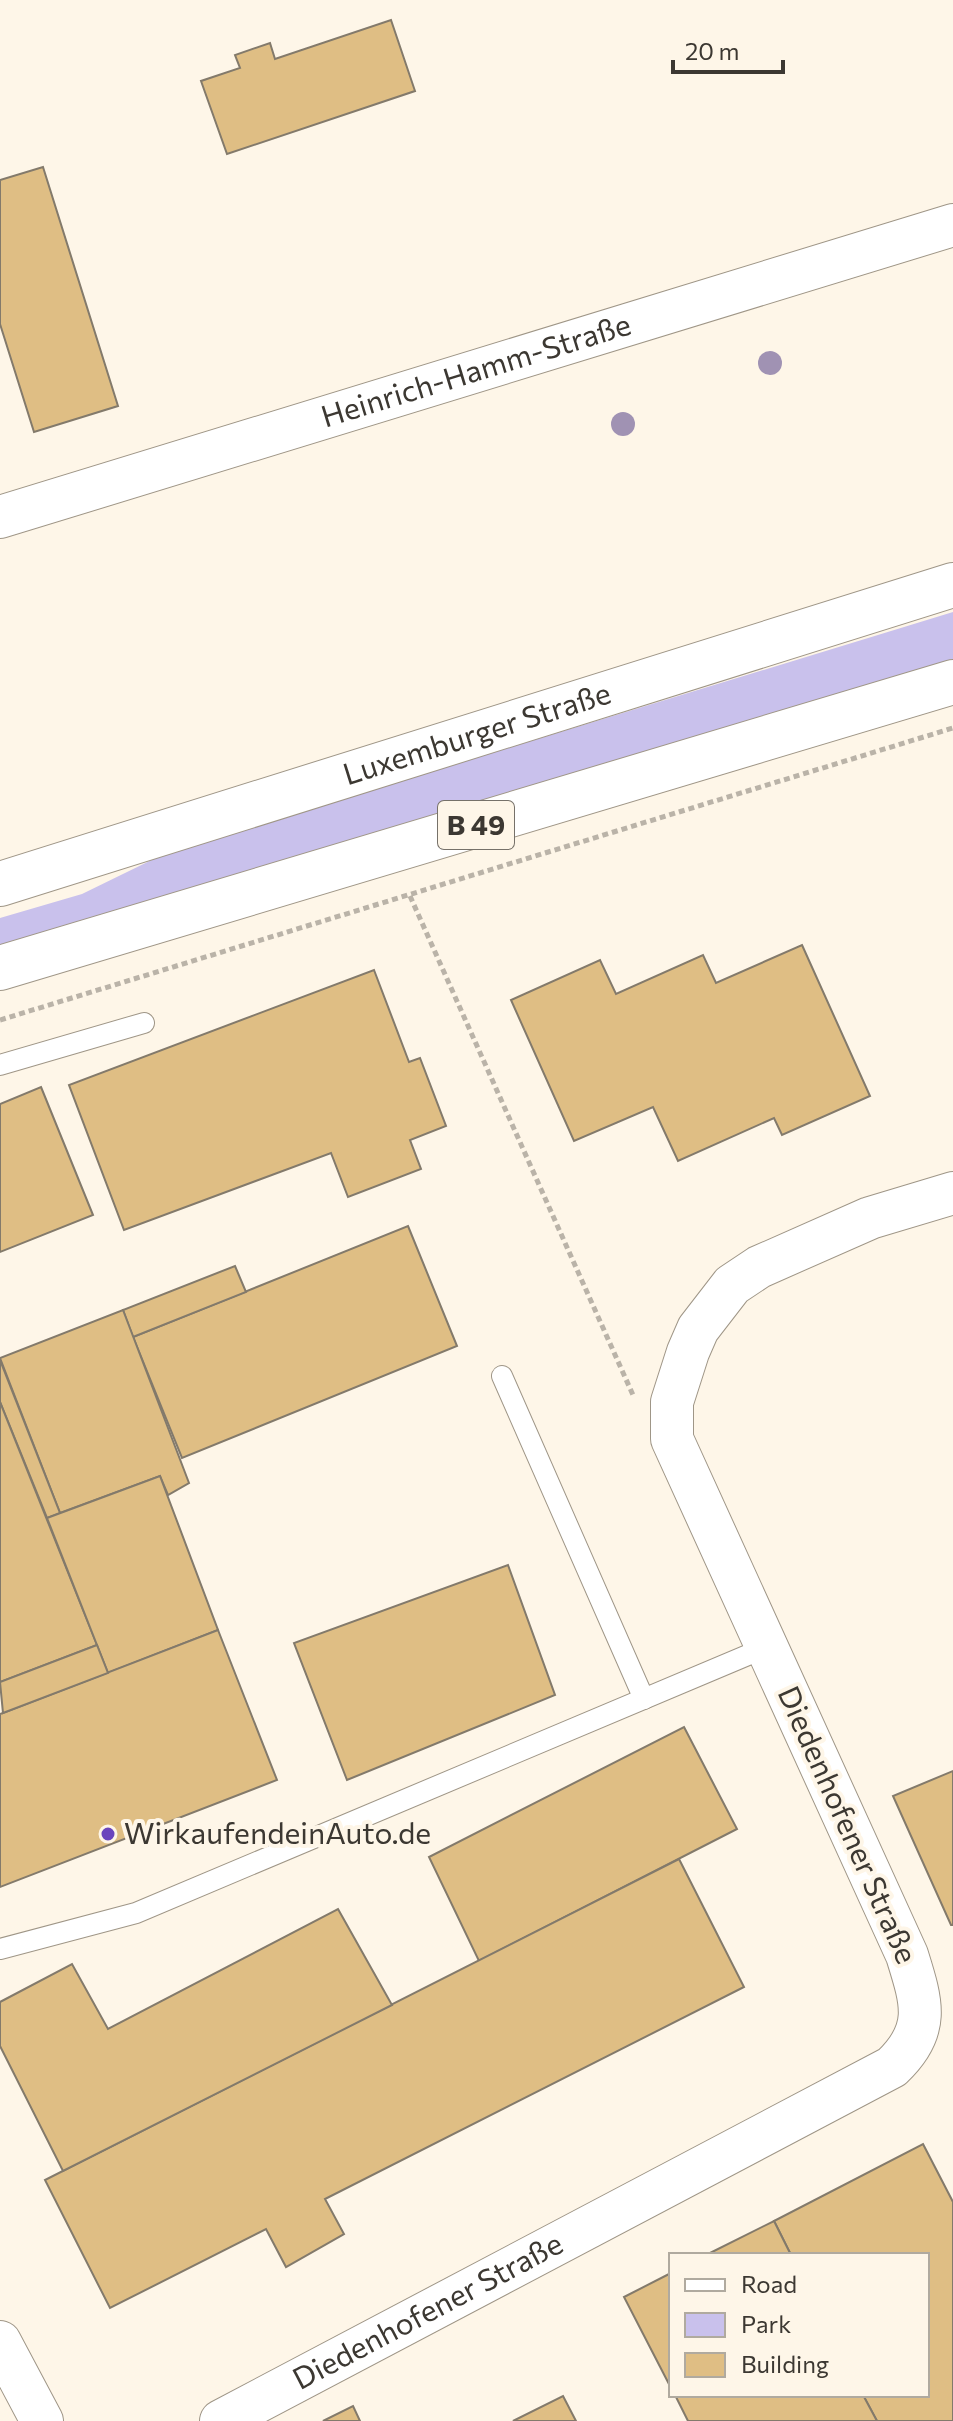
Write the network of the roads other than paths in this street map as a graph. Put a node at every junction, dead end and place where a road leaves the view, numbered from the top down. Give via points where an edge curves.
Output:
1 (953, 225) edge
2 (0, 517) edge
3 (953, 585) edge
4 (953, 682) edge
5 (0, 884) edge
6 (0, 968) edge
7 (144, 1023) dead end
8 (0, 1065) edge
9 (953, 1193) edge
10 (502, 1376) dead end
11 (767, 1647) junction
12 (644, 1699) junction
13 (0, 1949) edge
14 (0, 2342) edge
15 (42, 2421) edge
16 (221, 2421) edge

1 - 2 street, Heinrich-Hamm-Straße
3 - 5 main road, Luxemburger Straße
4 - 6 main road, B 49
7 - 8 lane
9 - 11 street, Diedenhofener Straße via 870,1218 759,1267 732,1285 698,1329 688,1352 672,1402 672,1439
10 - 12 lane
11 - 12 lane
11 - 16 street, Diedenhofener Straße via 907,1955 920,2012 919,2031 909,2051 892,2067
12 - 13 lane via 136,1913
14 - 15 street

